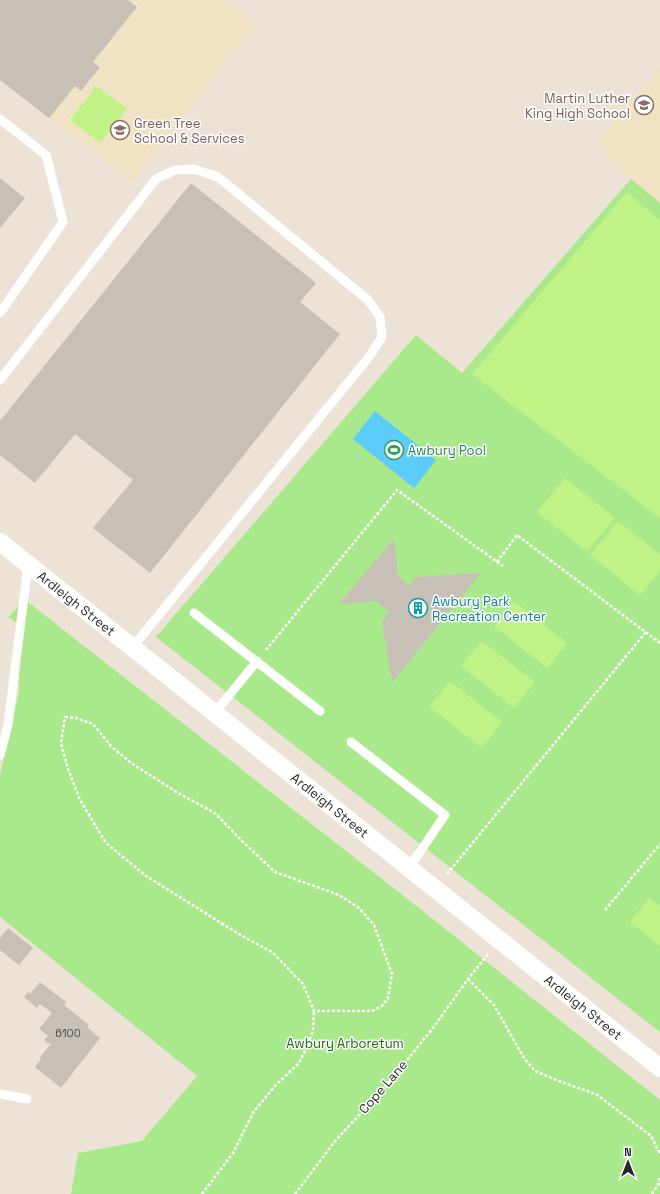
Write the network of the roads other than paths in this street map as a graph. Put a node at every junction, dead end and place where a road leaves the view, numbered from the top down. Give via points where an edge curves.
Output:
1 (0, 119) edge
2 (0, 313) edge
3 (0, 380) edge
4 (0, 542) edge
5 (28, 564) junction
6 (194, 613) dead end
7 (132, 648) junction
8 (257, 661) junction
9 (320, 711) dead end
10 (214, 714) junction
11 (351, 742) dead end
12 (0, 755) edge
13 (409, 868) junction
14 (660, 1068) edge
15 (0, 1094) edge
16 (27, 1100) dead end

1 - 2 lane via 46,155 63,222
3 - 7 lane via 156,179 175,170 194,169 218,177 368,300 380,317 382,337 369,357
4 - 5 street, Ardleigh Street
5 - 7 street, Ardleigh Street
5 - 12 lane via 8,725
6 - 8 lane
7 - 10 street, Ardleigh Street
8 - 9 lane
8 - 10 lane
10 - 13 street, Ardleigh Street
11 - 13 lane via 445,815
13 - 14 street, Ardleigh Street
15 - 16 lane

